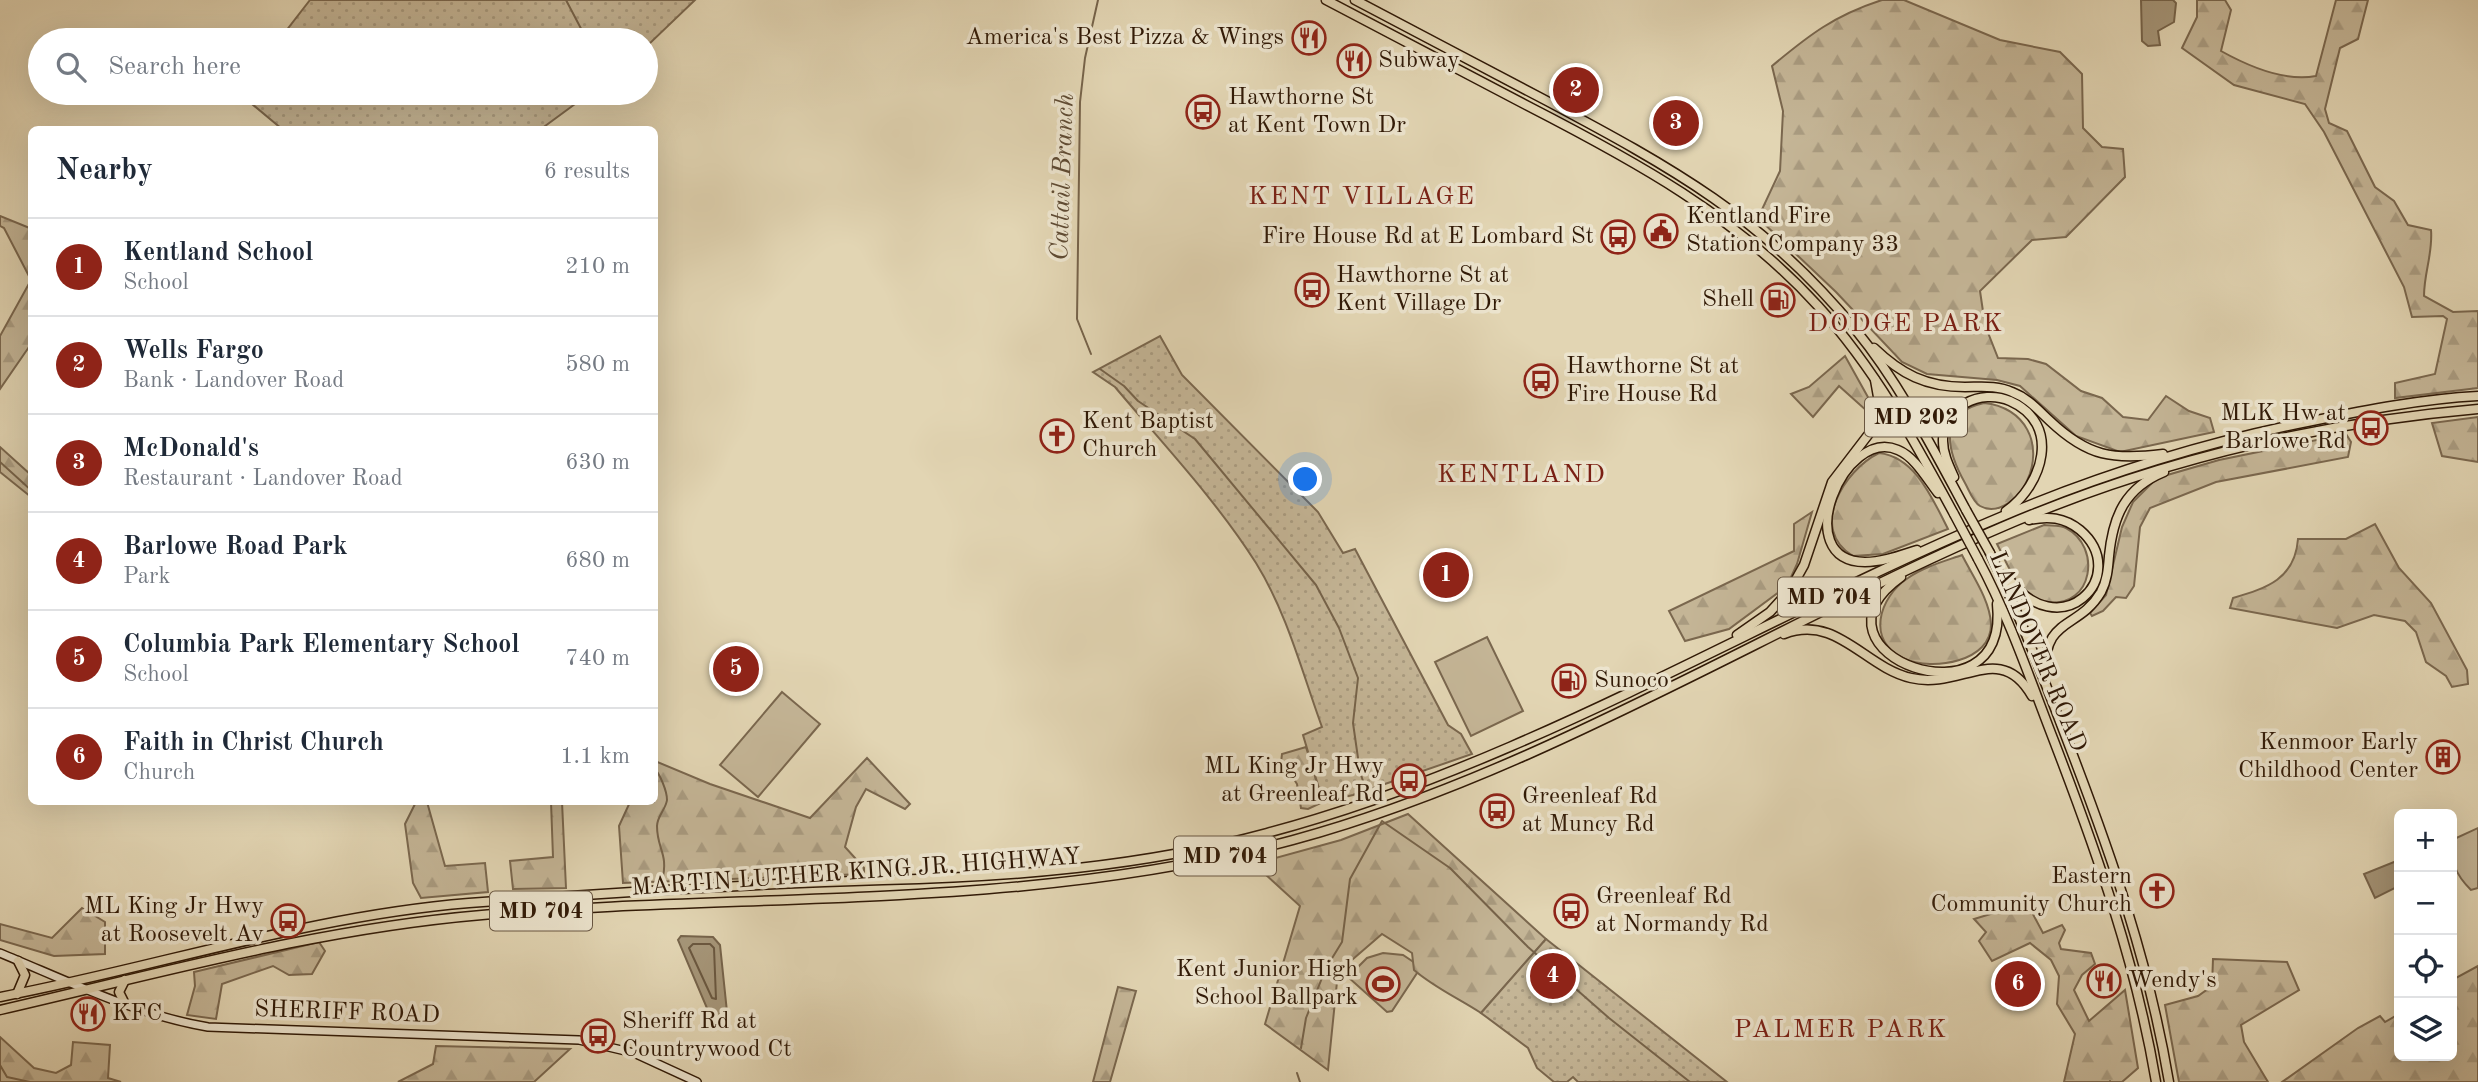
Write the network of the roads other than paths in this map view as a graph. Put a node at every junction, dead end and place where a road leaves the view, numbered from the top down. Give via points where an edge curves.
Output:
1 (1326, 0) edge
2 (1355, 0) edge
3 (1772, 243) junction
4 (1764, 253) junction
5 (1856, 331) junction
6 (1875, 377) junction
7 (2478, 396) edge
8 (2478, 409) edge
9 (2187, 450) junction
10 (2191, 461) junction
11 (1966, 510) junction
12 (1954, 514) junction
13 (1994, 520) junction
14 (2003, 526) junction
15 (1950, 539) junction
16 (1990, 552) junction
17 (1922, 563) junction
18 (1996, 594) junction
19 (1707, 654) junction
20 (1732, 655) junction
21 (2045, 683) junction
22 (2047, 723) junction
23 (0, 953) edge
24 (18, 961) junction
25 (125, 980) junction
26 (71, 982) junction
27 (88, 989) junction
28 (17, 994) junction
29 (0, 997) edge
30 (125, 1004) junction
31 (0, 1010) edge
32 (697, 1082) edge
33 (2156, 1082) edge
34 (2169, 1082) edge

1 - 4 main road, LANDOVER ROAD / MD 202 via 1640,164 1707,207
2 - 3 main road, LANDOVER ROAD / MD 202 via 1671,168 1727,205
3 - 4 main road
3 - 5 main road, LANDOVER ROAD / MD 202
4 - 6 main road, LANDOVER ROAD / MD 202 via 1824,313
5 - 9 main road via 1890,363 1916,379 1943,386 1997,387 2019,395 2070,439 2095,452 2131,458
5 - 11 main road, LANDOVER ROAD / MD 202 via 1910,408
6 - 12 main road, LANDOVER ROAD / MD 202
6 - 19 main road via 1878,422 1832,482 1795,583 1770,612
7 - 9 main road, MARTIN LUTHER KING JR. HIGHWAY / MD 704 via 2357,412
8 - 10 main road, MARTIN LUTHER KING JR. HIGHWAY / MD 704 via 2338,426
9 - 13 main road, MARTIN LUTHER KING JR. HIGHWAY / MD 704
10 - 14 main road, MARTIN LUTHER KING JR. HIGHWAY / MD 704 via 2121,481
10 - 21 main road via 2143,483 2125,500 2114,523 2104,586 2094,601 2052,637 2045,654
11 - 13 main road via 1944,448 1946,425 1969,401 2005,399 2024,410 2034,423 2041,458 2038,474 2025,494
11 - 16 main road, LANDOVER ROAD / MD 202, bridge
12 - 15 main road via 1910,459 1883,447 1864,454 1846,472 1827,516 1832,544 1856,561 1878,561
12 - 18 main road, LANDOVER ROAD / MD 202, bridge
13 - 15 main road, MARTIN LUTHER KING JR. HIGHWAY / MD 704
14 - 16 main road via 2048,517 2075,526 2096,554 2095,583 2074,603 2039,605 2018,591
14 - 17 main road, MARTIN LUTHER KING JR. HIGHWAY / MD 704
15 - 19 main road, MARTIN LUTHER KING JR. HIGHWAY / MD 704
16 - 21 main road, LANDOVER ROAD / MD 202
17 - 18 main road via 1888,588 1874,615 1878,643 1902,665 1943,671 1984,658 1997,636
17 - 20 main road, MARTIN LUTHER KING JR. HIGHWAY / MD 704
18 - 22 main road, LANDOVER ROAD / MD 202
19 - 26 main road, MARTIN LUTHER KING JR. HIGHWAY / MD 704 via 1447,774 1332,815 1204,848 1038,873 436,906 316,924
20 - 22 main road via 1786,633 1812,629 1840,637 1879,665 1913,679 1945,680 2001,667 2021,680
20 - 25 main road, MARTIN LUTHER KING JR. HIGHWAY / MD 704 via 1435,794 1339,827 1222,857 1028,886 420,920 291,941
21 - 34 main road, LANDOVER ROAD / MD 202 via 2135,926
22 - 33 main road, LANDOVER ROAD / MD 202 via 2117,913
23 - 24 main road, SHERIFF ROAD
24 - 26 main road, SHERIFF ROAD
24 - 28 main road via 25,975
25 - 27 main road, MARTIN LUTHER KING JR. HIGHWAY / MD 704
25 - 30 main road via 120,992
26 - 27 main road, SHERIFF ROAD
26 - 28 main road, MARTIN LUTHER KING JR. HIGHWAY / MD 704
27 - 30 main road, SHERIFF ROAD
27 - 31 main road, MARTIN LUTHER KING JR. HIGHWAY / MD 704
28 - 29 main road, MARTIN LUTHER KING JR. HIGHWAY / MD 704
30 - 32 main road, SHERIFF ROAD via 208,1027 579,1040 634,1053

